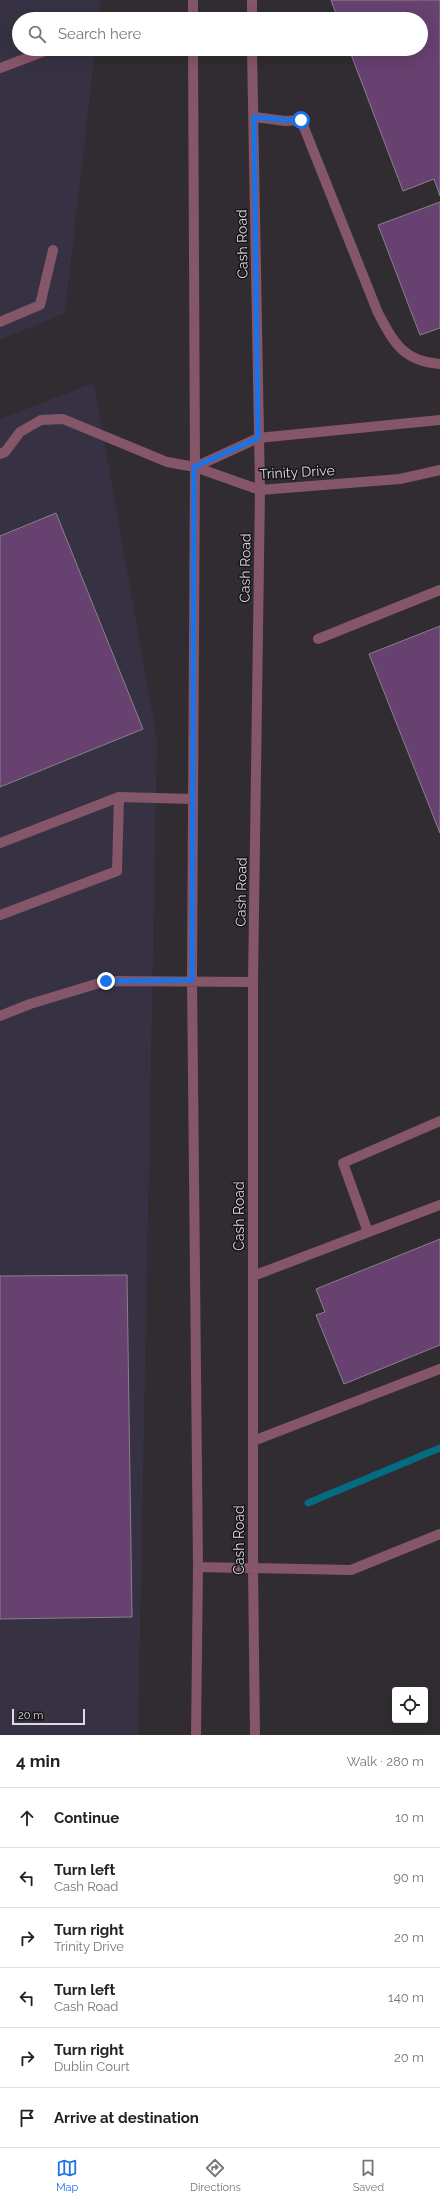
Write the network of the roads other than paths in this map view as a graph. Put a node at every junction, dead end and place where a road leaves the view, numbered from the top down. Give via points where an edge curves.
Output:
1 (193, 0) edge
2 (252, 0) edge
3 (193, 12) edge
4 (252, 12) edge
5 (32, 56) edge
6 (193, 56) edge
7 (252, 56) edge
8 (0, 68) edge
9 (254, 117) junction
10 (53, 250) dead end
11 (0, 322) edge
12 (440, 364) edge
13 (440, 420) edge
14 (258, 438) junction
15 (0, 454) edge
16 (194, 467) junction
17 (440, 470) edge
18 (260, 490) junction
19 (440, 590) edge
20 (318, 639) dead end
21 (119, 797) junction
22 (193, 798) junction
23 (0, 843) edge
24 (0, 915) edge
25 (192, 980) junction
26 (253, 982) junction
27 (0, 1016) edge
28 (440, 1121) edge
29 (440, 1205) edge
30 (368, 1232) junction
31 (253, 1276) junction
32 (440, 1369) edge
33 (253, 1441) junction
34 (440, 1534) edge
35 (198, 1567) junction
36 (253, 1568) junction
37 (196, 1735) edge
38 (255, 1735) edge

1 - 3 street
2 - 4 street
5 - 8 street
6 - 16 street
7 - 9 street, Cash Road
9 - 12 street via 301,120 378,313 391,337 405,354 423,363
9 - 14 street, Cash Road
10 - 11 street via 40,305
13 - 14 street
14 - 16 street
14 - 18 street, Cash Road
15 - 16 street, Trinity Drive via 5,452 20,432 41,420 63,419 161,460
16 - 18 street, Trinity Drive
16 - 22 street
17 - 18 street, Trinity Drive via 400,478
18 - 26 street, Cash Road
19 - 20 street
21 - 22 street
21 - 23 street
21 - 24 street via 117,870
22 - 25 street
25 - 26 street
25 - 27 street via 106,981
25 - 35 street
26 - 31 street, Cash Road
28 - 30 street via 343,1163
29 - 30 street
30 - 31 street
31 - 33 street, Cash Road
32 - 33 street
33 - 36 street, Cash Road
34 - 36 street via 351,1570
35 - 36 street
35 - 37 street
36 - 38 street, Cash Road

